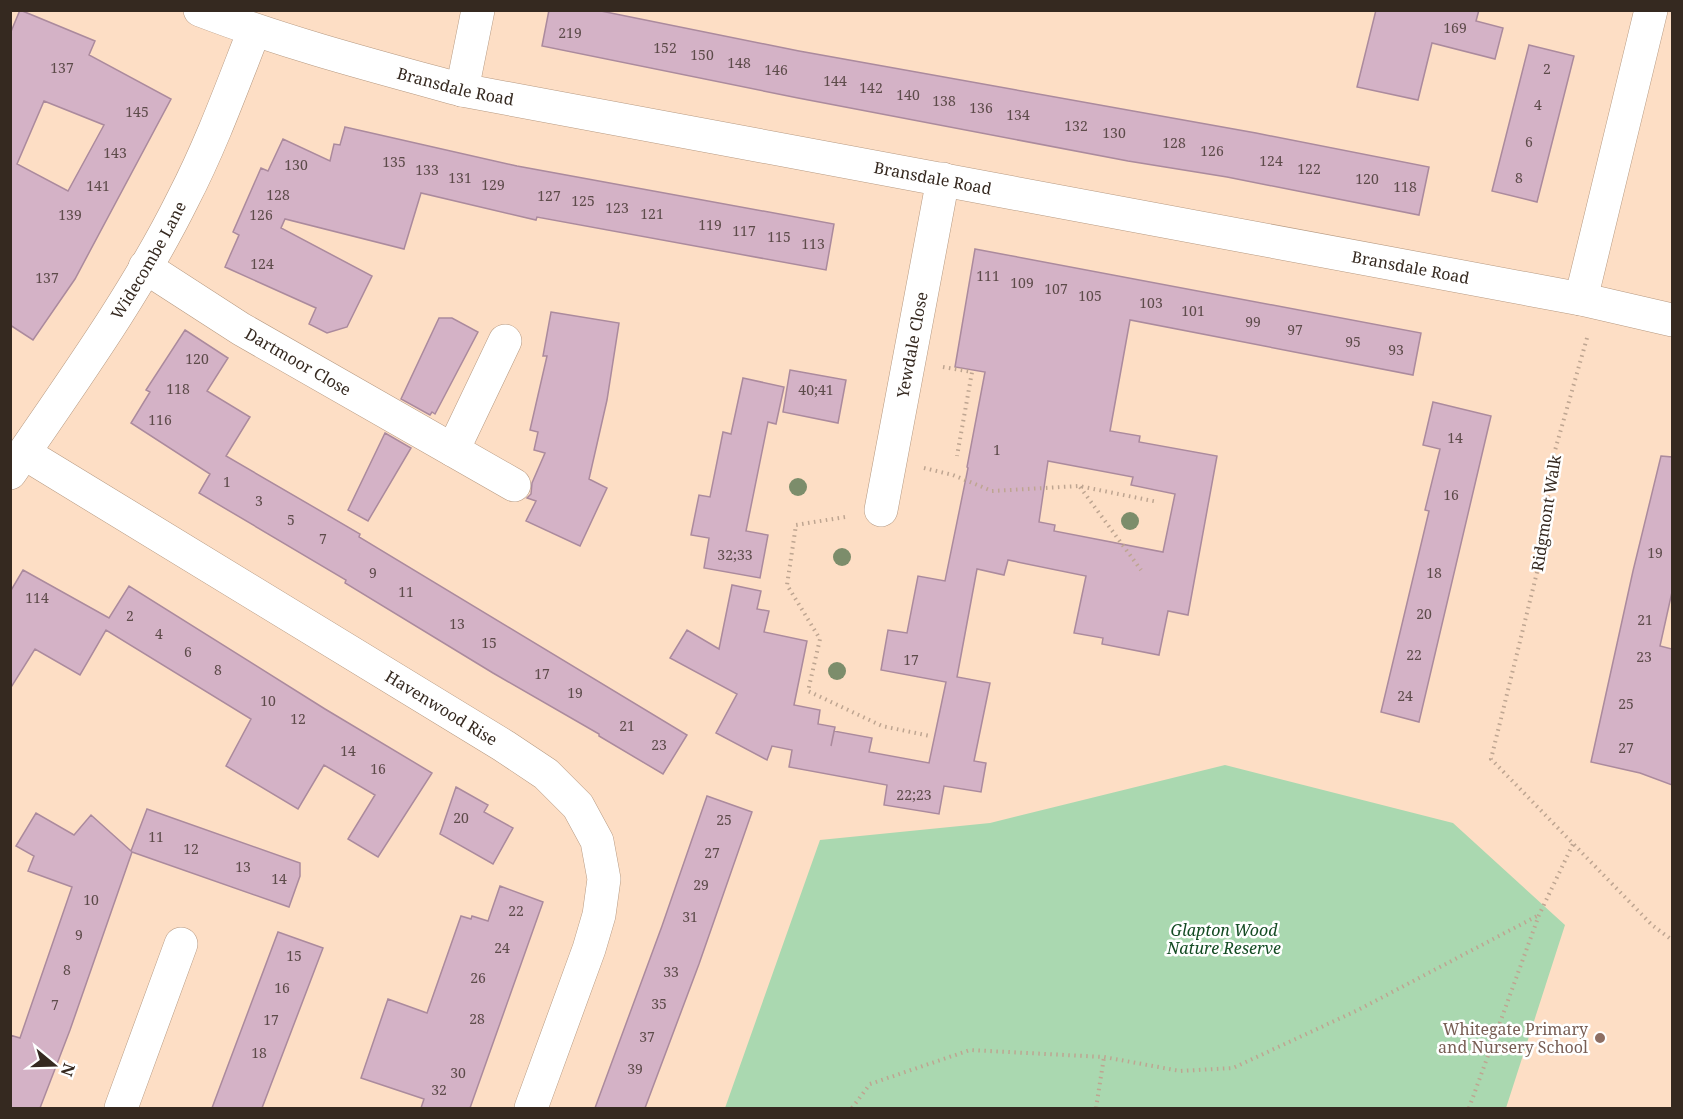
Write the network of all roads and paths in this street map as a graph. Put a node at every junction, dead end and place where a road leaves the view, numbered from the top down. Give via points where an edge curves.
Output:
1 (200, 10) edge
2 (478, 10) edge
3 (1651, 10) edge
4 (254, 31) junction
5 (462, 90) junction
6 (943, 179) junction
7 (145, 267) junction
8 (1589, 301) junction
9 (1672, 320) edge
10 (505, 341) dead end
11 (933, 365) dead end
12 (453, 450) junction
13 (957, 456) dead end
14 (890, 461) junction
15 (17, 463) edge
16 (514, 485) dead end
17 (1079, 486) junction
18 (1158, 502) dead end
19 (881, 510) joint
20 (1141, 570) dead end
21 (930, 736) dead end
22 (1574, 844) junction
23 (1539, 915) junction
24 (1672, 940) edge
25 (181, 944) dead end
26 (1104, 1057) junction
27 (121, 1108) edge
28 (531, 1108) edge
29 (852, 1108) edge
30 (1096, 1108) edge
31 (1469, 1108) edge

1 - 4 street, Bransdale Road
2 - 5 street
3 - 8 street
4 - 5 street, Bransdale Road
4 - 7 street, Widecombe Lane via 183,200
5 - 6 street, Bransdale Road
6 - 8 street, Bransdale Road
6 - 14 street, Yewdale Close
7 - 12 street, Dartmoor Close via 241,329
7 - 15 street, Widecombe Lane
8 - 9 street, Bransdale Road
8 - 22 path, Ridgmont Walk via 1552,461 1542,552 1491,759
10 - 12 street
11 - 13 path via 972,372
12 - 16 street, Dartmoor Close
14 - 17 path via 953,475 992,491
14 - 19 street, Yewdale Close
15 - 28 street, Havenwood Rise via 504,746 546,774 578,806 597,841 604,879 599,915
17 - 18 path
17 - 20 path
19 - 21 path via 796,525 787,585 820,639 808,691 882,726
22 - 23 path
22 - 24 path via 1652,925
23 - 26 path via 1358,1010 1233,1068 1180,1071
23 - 31 path
25 - 27 street
26 - 29 path via 969,1050 870,1084
26 - 30 path

